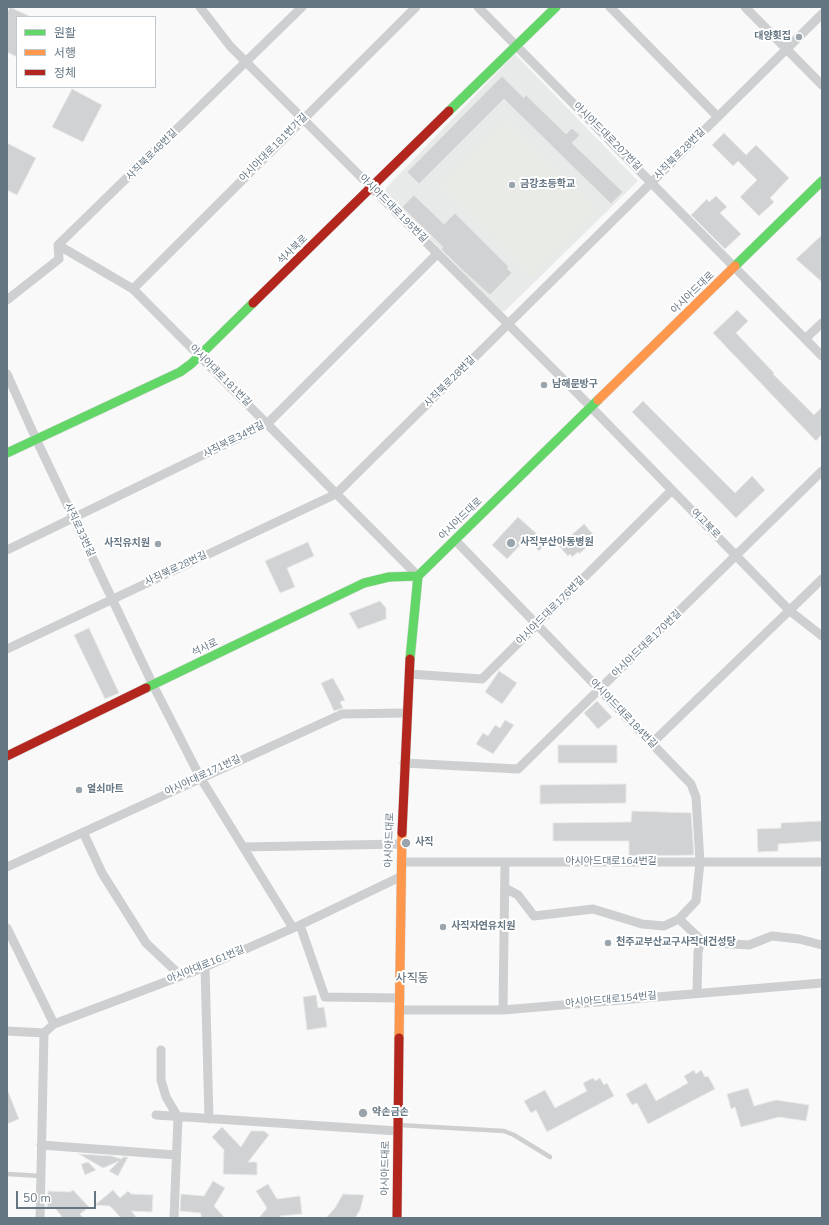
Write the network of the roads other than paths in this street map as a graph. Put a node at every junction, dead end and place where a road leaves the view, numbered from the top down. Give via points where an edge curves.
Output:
1 (200, 7) edge
2 (416, 7) edge
3 (478, 7) edge
4 (556, 7) edge
5 (610, 7) edge
6 (745, 7) edge
7 (296, 9) edge
8 (822, 14) edge
9 (516, 46) junction
10 (787, 49) junction
11 (246, 62) junction
12 (822, 85) edge
13 (718, 117) junction
14 (303, 119) junction
15 (822, 181) edge
16 (651, 183) junction
17 (372, 188) junction
18 (58, 245) junction
19 (437, 254) junction
20 (735, 268) junction
21 (133, 288) junction
22 (7, 300) edge
23 (822, 323) edge
24 (508, 324) junction
25 (805, 339) junction
26 (200, 356) junction
27 (822, 356) edge
28 (7, 374) edge
29 (591, 407) junction
30 (267, 424) junction
31 (36, 439) junction
32 (7, 453) edge
33 (822, 471) edge
34 (672, 490) junction
35 (336, 494) junction
36 (74, 519) junction
37 (455, 540) junction
38 (7, 550) edge
39 (736, 556) junction
40 (418, 576) junction
41 (822, 579) edge
42 (112, 600) junction
43 (790, 611) junction
44 (537, 625) junction
45 (822, 636) edge
46 (7, 649) edge
47 (409, 674) junction
48 (153, 686) junction
49 (599, 690) junction
50 (406, 713) junction
51 (651, 744) junction
52 (7, 756) edge
53 (404, 763) junction
54 (200, 777) junction
55 (83, 832) junction
56 (402, 844) junction
57 (243, 847) junction
58 (401, 862) junction
59 (505, 862) junction
60 (700, 862) junction
61 (822, 862) edge
62 (7, 867) edge
63 (400, 877) junction
64 (505, 888) junction
65 (678, 920) junction
66 (296, 927) junction
67 (7, 928) edge
68 (701, 940) junction
69 (822, 945) edge
70 (205, 966) junction
71 (181, 976) junction
72 (822, 983) edge
73 (697, 992) junction
74 (399, 998) junction
75 (399, 1010) junction
76 (503, 1010) junction
77 (54, 1024) junction
78 (7, 1031) edge
79 (44, 1033) junction
80 (161, 1050) dead end
81 (156, 1115) dead end
82 (178, 1117) junction
83 (209, 1119) junction
84 (398, 1128) junction
85 (42, 1145) junction
86 (176, 1155) junction
87 (550, 1157) dead end
88 (7, 1174) edge
89 (41, 1176) junction
90 (40, 1218) edge
91 (174, 1218) edge
92 (397, 1218) edge

1 - 11 street, 아시아드대로195번길 via 230,46
2 - 14 street, 아시아대로181번가길
3 - 9 street, 아시아드대로207번길
4 - 9 main road, 석사북로
5 - 13 street
6 - 10 street
7 - 11 street, 사직북로48번길
8 - 10 street, 사직북로28번길
9 - 16 street, 아시아드대로207번길
9 - 17 main road, 석사북로
10 - 12 street
10 - 13 street, 사직북로28번길
11 - 14 street, 아시아드대로195번길
11 - 18 street, 사직북로48번길
13 - 16 street, 사직북로28번길
14 - 17 street, 아시아드대로195번길
14 - 21 street, 아시아대로181번가길
15 - 20 main road, 아시아드대로
16 - 20 street, 아시아드대로207번길
16 - 24 street, 사직북로28번길
17 - 19 street, 아시아드대로195번길
17 - 26 main road, 석사북로
18 - 21 street, 아시아대로181번길
18 - 22 street via 59,259
19 - 24 street, 아시아드대로195번길
19 - 30 street, 사직북로34번길
20 - 25 street, 아시아드대로207번길
20 - 29 main road, 아시아드대로
21 - 26 street, 아시아대로181번길
23 - 25 street
24 - 29 street, 아시아드대로195번길
24 - 35 street, 사직북로28번길
25 - 27 street, 아시아드대로207번길
26 - 30 street, 아시아대로181번길
26 - 31 main road, 석사북로 via 180,372
28 - 31 street, 사직로33번길
29 - 34 street, 여고북로
29 - 37 main road, 아시아드대로
30 - 35 street, 아시아대로181번길
30 - 36 street, 사직북로34번길
31 - 32 main road, 석사북로
31 - 36 street, 사직로33번길
33 - 39 street, 아시아드대로170번길
34 - 39 street, 여고북로
34 - 44 street, 아시아드대로176번길
35 - 40 street, 아시아대로181번길
35 - 42 street, 사직북로28번길
36 - 38 street, 사직북로34번길
36 - 42 street, 사직로33번길
37 - 40 main road, 아시아드대로
37 - 44 street, 아시아드대로184번길
39 - 43 street, 여고북로
39 - 49 street, 아시아드대로170번길
40 - 47 main road, 아시아드대로
40 - 48 main road, 석사로 via 389,577 364,582
41 - 43 street
42 - 46 street, 사직북로28번길
42 - 48 street, 사직로33번길
43 - 45 street, 여고북로
43 - 51 street
44 - 47 street, 아시아드대로176번길 via 482,679
44 - 49 street, 아시아드대로184번길
47 - 50 main road, 아시아드대로
48 - 52 main road, 석사로
48 - 54 street, 사직로33번길
49 - 51 street, 아시아드대로184번길
49 - 53 street, 아시아드대로170번길 via 518,769
50 - 53 main road, 아시아드대로
50 - 54 street, 아시아대로171번길 via 342,714
51 - 60 street, 아시아드대로184번길 via 691,784 696,797
53 - 56 main road, 아시아드대로
54 - 55 street, 아시아대로171번길
54 - 57 street, 사직로33번길
55 - 62 street, 아시아대로171번길
55 - 71 street via 102,873 146,943
56 - 57 street
56 - 58 main road, 아시아드대로
57 - 66 street, 사직로33번길
58 - 59 street, 아시아드대로164번길
58 - 63 main road, 아시아드대로
59 - 60 street, 아시아드대로164번길
59 - 64 street
60 - 61 street, 아시아드대로164번길
60 - 65 street, 아시아드대로184번길 via 696,901
63 - 66 street, 아시아대로161번길
63 - 74 main road, 아시아드대로
64 - 65 street via 518,895 534,916 593,909 642,924 664,926
64 - 76 street
65 - 68 street
66 - 70 street, 아시아대로161번길
66 - 74 street, 사직로33번길 via 325,997
67 - 77 street
68 - 69 street via 749,945 772,936
68 - 73 street via 698,952
70 - 71 street, 아시아대로161번길
70 - 83 street
71 - 77 street, 아시아대로161번길
72 - 73 street, 아시아드대로154번길
73 - 76 street, 아시아드대로154번길
74 - 75 main road, 아시아드대로
75 - 76 street, 아시아드대로154번길
75 - 84 main road, 아시아드대로
77 - 79 street, 아시아대로161번길
78 - 79 street
79 - 85 street
80 - 82 street via 161,1080 166,1097
81 - 82 street
82 - 83 street
82 - 86 street
83 - 84 street
84 - 87 lane via 504,1131 514,1134
84 - 92 main road, 아시아드대로
85 - 86 street
85 - 89 street
86 - 91 street
88 - 89 lane
89 - 90 street

